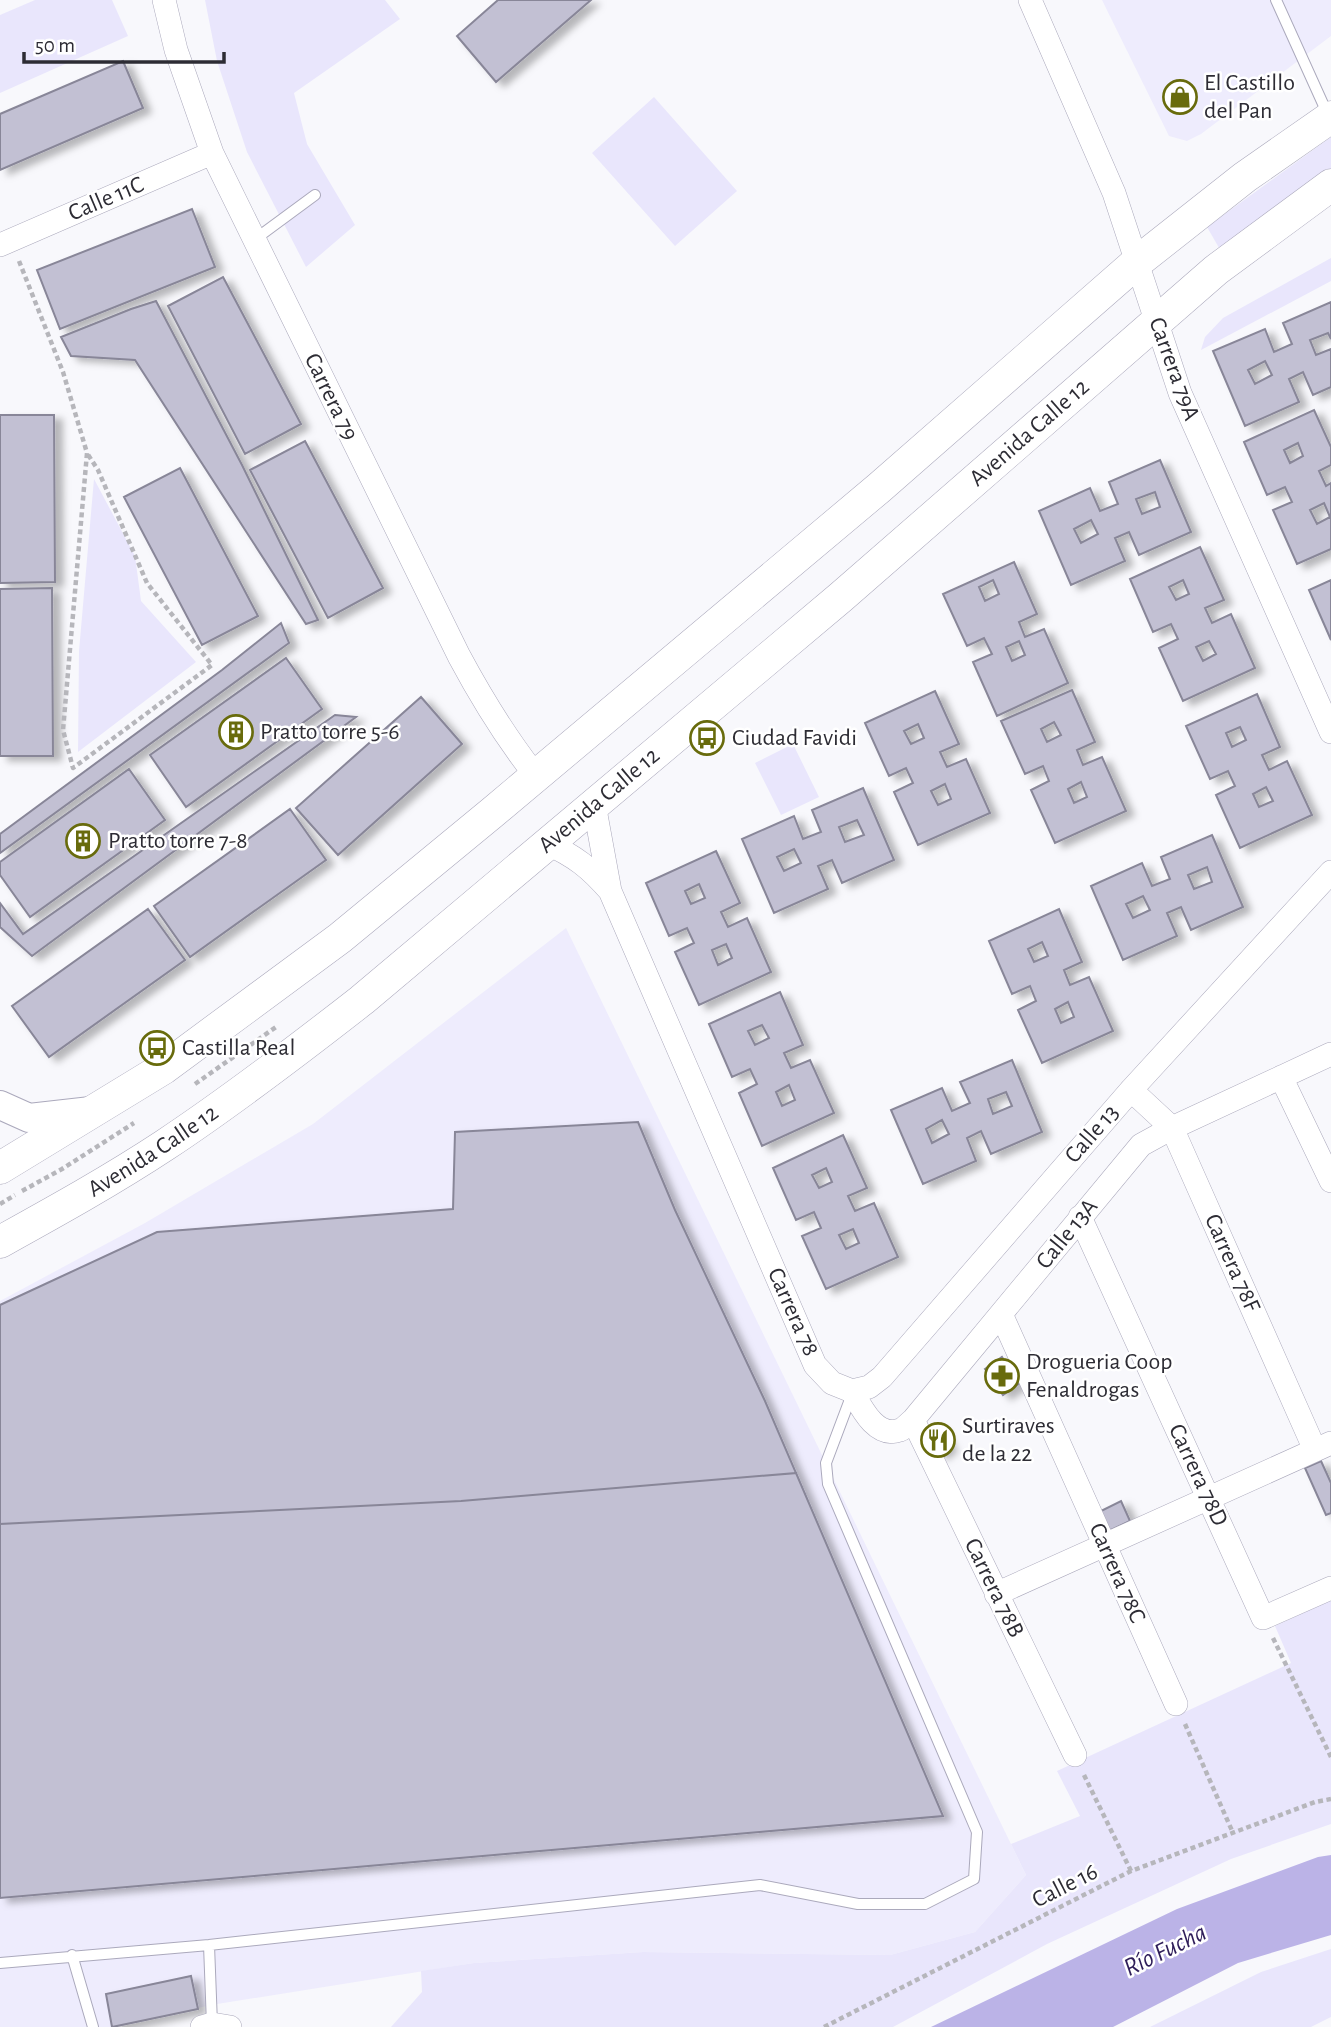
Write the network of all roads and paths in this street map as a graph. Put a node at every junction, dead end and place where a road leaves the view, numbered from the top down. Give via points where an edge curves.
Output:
1 (164, 0) edge
2 (1030, 0) edge
3 (1276, 0) edge
4 (1330, 117) edge
5 (212, 153) junction
6 (1331, 186) edge
7 (315, 195) dead end
8 (254, 240) junction
9 (0, 245) edge
10 (19, 261) dead end
11 (1136, 263) junction
12 (1156, 322) junction
13 (87, 453) junction
14 (1331, 732) edge
15 (536, 776) junction
16 (594, 804) junction
17 (546, 843) junction
18 (1330, 877) edge
19 (610, 891) junction
20 (1331, 1054) edge
21 (1282, 1077) junction
22 (1130, 1090) junction
23 (0, 1105) edge
24 (91, 1111) junction
25 (1172, 1128) junction
26 (0, 1168) edge
27 (1331, 1181) edge
28 (1080, 1217) junction
29 (0, 1242) edge
30 (1001, 1314) junction
31 (852, 1391) junction
32 (913, 1420) junction
33 (1323, 1446) edge
34 (1208, 1498) junction
35 (1105, 1545) junction
36 (1331, 1588) edge
37 (996, 1594) junction
38 (1263, 1618) junction
39 (1176, 1704) joint
40 (1075, 1755) joint
41 (1331, 1757) edge
42 (1331, 1799) edge
43 (1233, 1833) junction
44 (1131, 1871) junction
45 (209, 1945) junction
46 (72, 1955) junction
47 (0, 1963) edge
48 (215, 2026) edge
49 (93, 2027) edge
50 (824, 2027) edge

1 - 5 street, Carrera 79 via 176,50
2 - 11 street, Carrera 79A via 1114,193
3 - 4 lane
4 - 11 main road
5 - 8 street, Carrera 79
5 - 9 street, Calle 11C
6 - 12 main road, Avenida Calle 12 via 1216,270
7 - 8 lane
8 - 15 street, Carrera 79 via 474,685 509,743
10 - 13 path via 63,372
11 - 12 street, Carrera 79A
11 - 15 main road via 879,488
12 - 14 street, Carrera 79A via 1180,393
12 - 16 main road, Avenida Calle 12 via 841,597
13 - 13 path via 63,730 73,768 212,665 147,583
15 - 24 main road via 256,1002 164,1068
16 - 17 main road, Avenida Calle 12
16 - 19 street, Carrera 78
17 - 19 street, Carrera 78 via 592,870
17 - 29 main road, Avenida Calle 12 via 362,1000 248,1087 165,1145
18 - 22 street, Calle 13
19 - 31 street, Carrera 78 via 815,1365 832,1383
20 - 21 street, Calle 13A
21 - 25 street, Calle 13A
21 - 27 street
22 - 25 street, Carrera 78F
22 - 31 street, Calle 13 via 882,1377 869,1387
23 - 24 street via 29,1118
24 - 26 main road
25 - 28 street, Calle 13A via 1141,1145
25 - 33 street, Carrera 78F
28 - 30 street, Calle 13A
28 - 34 street, Carrera 78D
30 - 32 street, Calle 13A
30 - 35 street, Carrera 78C
31 - 32 street via 865,1416 884,1430 899,1430
31 - 45 lane via 826,1464 828,1484 977,1832 974,1879 925,1904 858,1904 760,1885
32 - 37 street, Carrera 78B
33 - 34 street
34 - 35 street
34 - 38 street, Carrera 78D
35 - 37 street
35 - 39 street, Carrera 78C
36 - 38 street
37 - 40 street, Carrera 78B
38 - 41 path
39 - 43 path
40 - 44 path
42 - 43 path, Calle 16
43 - 44 path, Calle 16
44 - 50 path, Calle 16
45 - 46 lane
45 - 48 lane
46 - 47 lane
46 - 49 lane

